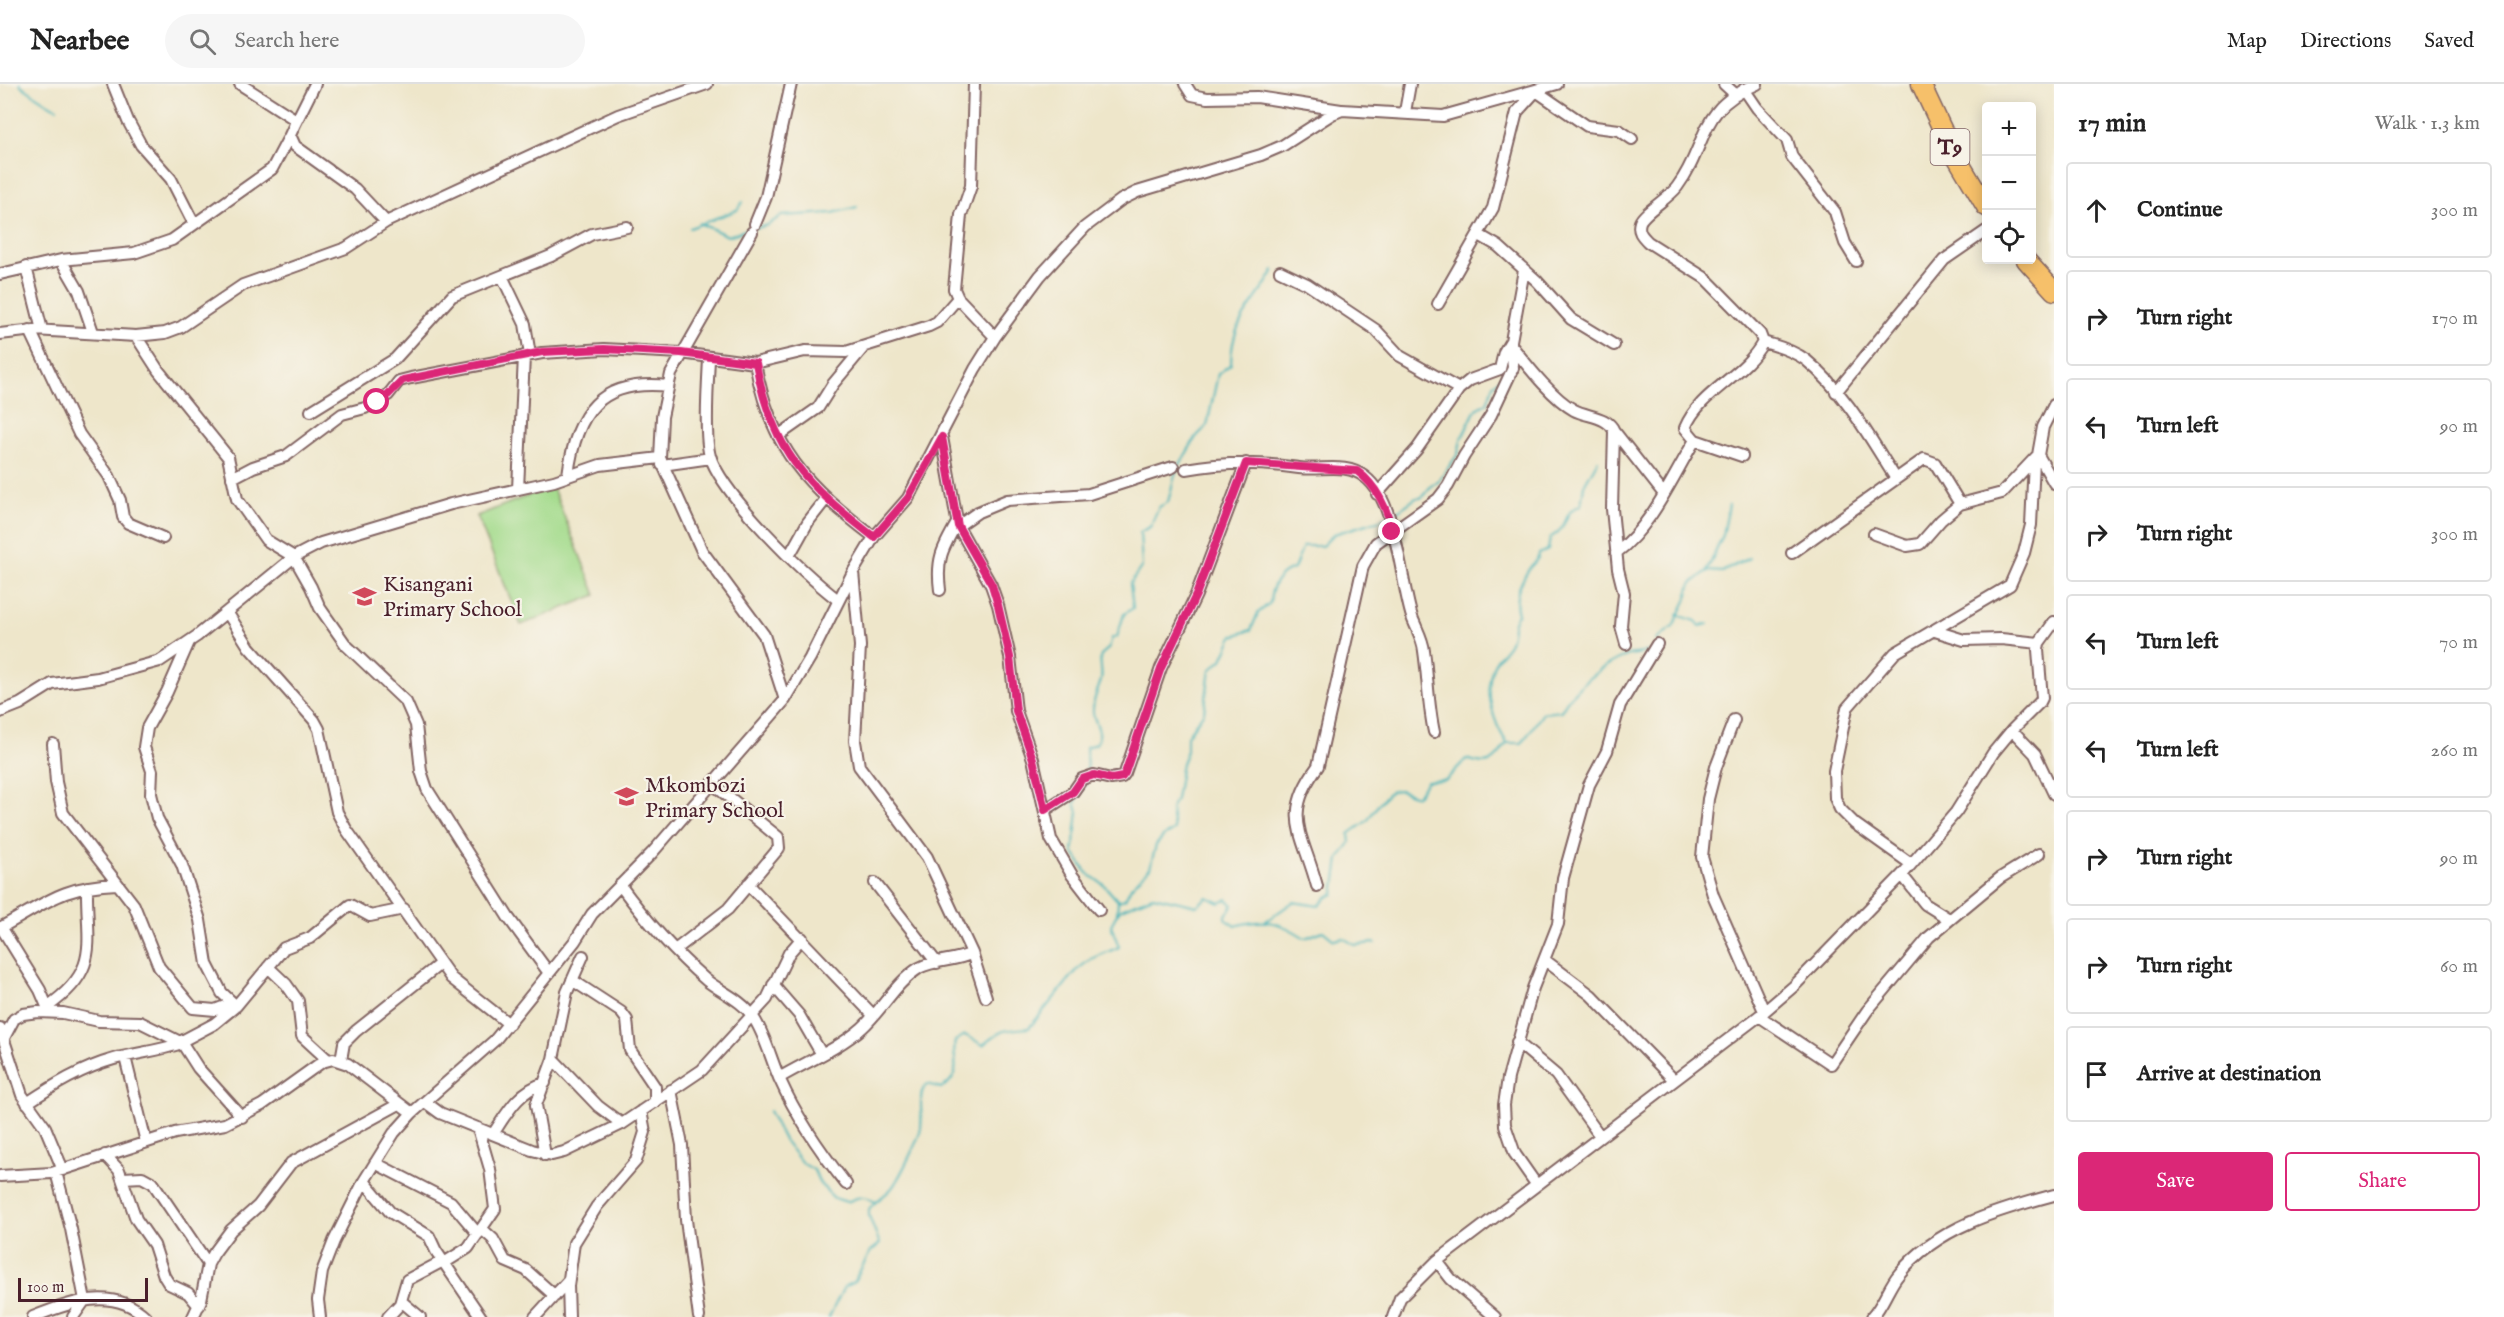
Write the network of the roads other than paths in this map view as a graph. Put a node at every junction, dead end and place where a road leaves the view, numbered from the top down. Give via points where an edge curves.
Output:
1 (113, 84) edge
2 (240, 84) edge
3 (315, 84) edge
4 (707, 84) edge
5 (791, 84) edge
6 (974, 84) edge
7 (1185, 84) edge
8 (1410, 84) edge
9 (1554, 84) edge
10 (1724, 84) edge
11 (1757, 84) edge
12 (1921, 84) edge
13 (1536, 91) junction
14 (1740, 92) junction
15 (1342, 110) junction
16 (1405, 112) junction
17 (295, 124) junction
18 (290, 135) junction
19 (1632, 139) dead end
20 (1982, 200) edge
21 (386, 222) junction
22 (194, 224) junction
23 (627, 227) dead end
24 (1982, 234) edge
25 (1479, 235) junction
26 (62, 260) junction
27 (1856, 261) dead end
28 (2030, 264) edge
29 (26, 267) junction
30 (1524, 270) junction
31 (1280, 271) dead end
32 (0, 274) edge
33 (502, 276) junction
34 (2054, 291) edge
35 (958, 298) junction
36 (1438, 304) dead end
37 (36, 330) junction
38 (93, 332) junction
39 (0, 334) edge
40 (136, 336) junction
41 (995, 337) junction
42 (1763, 342) junction
43 (1511, 343) junction
44 (1614, 345) dead end
45 (863, 348) junction
46 (681, 353) junction
47 (527, 355) junction
48 (709, 359) junction
49 (756, 363) junction
50 (668, 386) junction
51 (1459, 389) junction
52 (1836, 392) junction
53 (2054, 405) edge
54 (311, 411) dead end
55 (1614, 431) junction
56 (778, 436) junction
57 (942, 437) junction
58 (1695, 440) junction
59 (1742, 456) dead end
60 (711, 458) junction
61 (2036, 458) junction
62 (661, 462) junction
63 (1246, 463) junction
64 (1173, 466) dead end
65 (1186, 469) dead end
66 (568, 475) junction
67 (232, 478) junction
68 (1896, 479) junction
69 (2054, 483) edge
70 (518, 489) junction
71 (1663, 492) junction
72 (1377, 494) junction
73 (826, 499) junction
74 (1960, 504) junction
75 (958, 525) junction
76 (1392, 532) junction
77 (1874, 534) dead end
78 (874, 537) junction
79 (163, 538) dead end
80 (1616, 553) junction
81 (1792, 553) dead end
82 (789, 556) junction
83 (294, 557) junction
84 (852, 572) junction
85 (940, 590) dead end
86 (838, 600) junction
87 (227, 612) junction
88 (2054, 622) edge
89 (1935, 631) junction
90 (189, 642) junction
91 (2039, 643) junction
92 (1626, 644) dead end
93 (1657, 644) dead end
94 (785, 700) junction
95 (0, 712) edge
96 (1734, 720) dead end
97 (2012, 730) junction
98 (1434, 732) dead end
99 (53, 744) dead end
100 (713, 784) junction
101 (2054, 794) edge
102 (1045, 810) junction
103 (2039, 854) dead end
104 (1911, 864) junction
105 (1902, 875) junction
106 (875, 883) dead end
107 (117, 884) junction
108 (748, 884) junction
109 (620, 885) junction
110 (87, 886) junction
111 (1317, 886) dead end
112 (404, 909) junction
113 (1099, 910) dead end
114 (1949, 918) junction
115 (1, 927) edge
116 (802, 938) junction
117 (675, 950) junction
118 (972, 952) junction
119 (583, 956) dead end
120 (1546, 961) junction
121 (937, 963) junction
122 (440, 964) junction
123 (268, 968) junction
124 (549, 973) junction
125 (572, 980) junction
126 (774, 985) junction
127 (986, 997) dead end
128 (234, 1005) junction
129 (48, 1009) junction
130 (1761, 1014) junction
131 (873, 1015) junction
132 (753, 1017) junction
133 (509, 1024) junction
134 (2, 1033) edge
135 (181, 1042) junction
136 (1517, 1042) junction
137 (821, 1053) junction
138 (125, 1057) junction
139 (553, 1059) junction
140 (328, 1060) junction
141 (341, 1060) junction
142 (779, 1078) junction
143 (1674, 1080) junction
144 (545, 1083) junction
145 (671, 1090) junction
146 (655, 1101) junction
147 (425, 1102) junction
148 (27, 1103) junction
149 (399, 1104) junction
150 (641, 1111) junction
151 (412, 1113) junction
152 (242, 1118) junction
153 (622, 1124) junction
154 (478, 1128) junction
155 (493, 1134) junction
156 (1600, 1136) junction
157 (146, 1142) junction
158 (105, 1155) junction
159 (545, 1155) junction
160 (375, 1163) junction
161 (60, 1171) junction
162 (0, 1176) edge
163 (123, 1178) junction
164 (364, 1181) junction
165 (1536, 1184) junction
166 (846, 1185) dead end
167 (2054, 1195) edge
168 (480, 1232) junction
169 (1437, 1261) junction
170 (444, 1262) junction
171 (208, 1264) junction
172 (568, 1281) junction
173 (555, 1296) junction
174 (85, 1300) junction
175 (401, 1301) junction
176 (199, 1306) junction
177 (144, 1316) edge
178 (33, 1317) edge
179 (73, 1317) edge
180 (194, 1317) edge
181 (320, 1317) edge
182 (388, 1317) edge
183 (420, 1317) edge
184 (481, 1317) edge
185 (535, 1317) edge
186 (569, 1317) edge
187 (699, 1317) edge
188 (1393, 1317) edge
189 (1495, 1317) edge
190 (1872, 1317) edge

1 - 22 street via 141,145 171,178
2 - 17 street via 293,117
3 - 17 street
4 - 21 street via 618,115
5 - 46 street via 766,197 753,228
6 - 35 street via 970,186 955,259 954,289
7 - 15 street via 1191,95 1200,98 1257,97
8 - 16 street
9 - 13 street
10 - 14 street
11 - 14 street
12 - 20 highway, T9 via 1951,148
13 - 16 street via 1443,116
13 - 19 street via 1587,126 1619,130
13 - 25 street via 1517,112 1493,208
14 - 27 street via 1787,140 1792,157 1835,212 1845,243
14 - 42 street via 1724,102 1705,128 1679,185 1641,219 1639,229 1648,242 1705,278 1760,334
15 - 16 street
15 - 41 street via 1272,150 1137,192 1106,209 1040,276
17 - 18 street
18 - 21 street via 295,146 355,189
18 - 22 street via 272,169
21 - 40 street via 346,248 243,285 181,327
22 - 26 street via 172,240 134,253
23 - 33 street via 592,234
24 - 52 street via 1944,260
25 - 30 street
25 - 36 street
26 - 29 street
26 - 38 street via 79,291
28 - 34 highway
29 - 32 street
29 - 37 street
30 - 43 street
30 - 44 street via 1571,319
31 - 51 street via 1307,284 1376,330 1400,356
33 - 47 street via 525,324
33 - 54 street via 446,300 395,359
35 - 41 street
35 - 45 street via 937,322
37 - 38 street
37 - 39 street
37 - 79 street via 79,434 110,476 123,517
38 - 40 street
40 - 67 street via 158,370 228,457
41 - 57 street
42 - 52 street via 1785,348 1805,360
42 - 58 street via 1689,419 1685,428
43 - 51 street via 1506,346 1497,372 1470,380
43 - 55 street via 1558,398 1573,410 1608,422
43 - 76 street via 1510,376 1448,486 1430,506
45 - 49 street via 846,352 805,351
45 - 56 street via 818,408
46 - 47 street via 604,349
46 - 48 street
46 - 50 street
47 - 67 street via 403,380 377,402 342,414 286,456
47 - 70 street
48 - 49 street
48 - 60 street
49 - 56 street via 766,410
50 - 62 street via 662,417
50 - 66 street via 637,385 618,390 593,405 574,444
51 - 72 street via 1417,449
52 - 68 street via 1854,412
53 - 61 street via 2043,427
55 - 71 street
55 - 80 street via 1611,483
56 - 73 street via 787,455
57 - 75 street
57 - 78 street via 908,498
58 - 59 street
58 - 71 street
60 - 62 street
60 - 82 street via 728,486
61 - 69 street
61 - 74 street via 2002,493
61 - 89 street via 2031,525 2010,585
62 - 66 street via 600,465
62 - 94 street via 702,551 764,635
63 - 65 street
63 - 72 street via 1357,471 1368,479
63 - 102 street via 1196,595 1161,668 1125,773 1112,779 1094,775 1082,779 1073,792
64 - 75 street via 1082,495 1006,500
66 - 70 street
67 - 83 street via 237,499 266,540
68 - 74 street via 1929,459
68 - 81 street
70 - 83 street via 451,504 321,543
71 - 80 street via 1632,541
72 - 76 street
73 - 78 street
73 - 82 street
74 - 77 street via 1914,547
75 - 85 street via 944,545 938,564
75 - 102 street via 992,585 1010,657 1016,711
76 - 98 street via 1412,617 1424,648
76 - 111 street via 1376,543 1366,558 1318,766 1297,803 1300,831
78 - 84 street
80 - 92 street via 1624,593 1621,626
82 - 86 street
83 - 87 street
83 - 124 street via 320,608 346,645 406,702 416,725 427,789 508,917
84 - 86 street
84 - 118 street via 860,646 855,741 859,766 927,857
86 - 94 street
87 - 90 street
87 - 112 street via 261,662 314,720 337,812
88 - 91 street
89 - 91 street via 1964,640
89 - 104 street via 1895,653 1847,708 1834,771 1834,798 1840,809
90 - 95 street via 146,666 85,681 52,684
90 - 128 street via 147,728 144,747 152,771 151,794 157,818 182,865 200,920 207,964
91 - 97 street via 2042,698
93 - 120 street via 1620,705 1607,751 1589,785 1565,868 1558,924
94 - 100 street
96 - 130 street via 1708,799 1702,857 1713,895
97 - 101 street via 2035,754
97 - 104 street via 1956,812
99 - 107 street via 63,813
100 - 108 street via 778,837 779,848
100 - 109 street
102 - 113 street via 1051,839 1060,856
103 - 114 street via 2000,878
104 - 105 street
105 - 114 street via 1925,904
105 - 130 street via 1794,986
106 - 121 street
107 - 110 street
107 - 128 street via 137,911 159,967 189,1006 215,1010
108 - 116 street
108 - 117 street via 728,909
109 - 117 street
109 - 124 street via 592,914
110 - 115 street via 55,896
110 - 129 street via 91,937 86,961 68,990
112 - 122 street
112 - 123 street via 370,916 350,905 310,938 284,948
114 - 130 street via 1867,1011 1831,1064
115 - 129 street
116 - 126 street via 789,953
116 - 131 street
117 - 132 street
118 - 121 street
118 - 127 street
119 - 125 street
120 - 136 street via 1533,988
120 - 143 street via 1591,995
121 - 131 street via 920,968 900,982
122 - 133 street via 450,978
122 - 141 street via 356,1031 344,1043
123 - 128 street
123 - 140 street via 298,1001 303,1036
124 - 133 street
125 - 139 street via 561,1012
125 - 146 street via 627,1020 630,1050 655,1087
126 - 132 street
126 - 137 street via 800,1015
128 - 135 street via 214,1024
129 - 134 street via 23,1014
129 - 135 street via 99,1021 140,1022
130 - 143 street
131 - 137 street via 852,1035
132 - 142 street
132 - 145 street via 702,1070
133 - 147 street
134 - 148 street
135 - 138 street
135 - 152 street via 198,1068
136 - 156 street via 1556,1075
136 - 165 street via 1508,1077 1505,1125 1515,1154
137 - 142 street
138 - 148 street via 79,1072
138 - 157 street
139 - 144 street
139 - 153 street via 598,1106
140 - 141 street
140 - 152 street
141 - 149 street
142 - 166 street via 812,1141
143 - 156 street
144 - 155 street via 523,1094
144 - 159 street via 535,1108
145 - 146 street
145 - 187 street via 682,1144
146 - 150 street
147 - 151 street
147 - 154 street via 440,1113
148 - 161 street via 45,1126
149 - 151 street
149 - 171 street via 291,1163 258,1206 231,1230
150 - 153 street
150 - 172 street via 645,1132 636,1161 577,1235
151 - 160 street
152 - 157 street
153 - 159 street via 564,1152
154 - 155 street
154 - 168 street via 495,1205
155 - 159 street
156 - 165 street
157 - 158 street
158 - 161 street
158 - 163 street
160 - 164 street
160 - 168 street via 451,1202
161 - 162 street
161 - 174 street
163 - 171 street via 142,1177 153,1183
163 - 176 street via 136,1219 153,1245 164,1276
164 - 170 street via 390,1212 429,1236
164 - 181 street via 322,1272
165 - 169 street
167 - 190 street via 1953,1229 1899,1273
168 - 170 street via 462,1254
168 - 173 street via 493,1239 505,1262 526,1270
169 - 188 street via 1400,1298
169 - 189 street via 1451,1279
170 - 175 street via 407,1280
170 - 184 street
171 - 176 street
172 - 173 street
172 - 186 street
173 - 185 street
174 - 177 street via 108,1298
174 - 178 street
174 - 179 street
175 - 182 street
175 - 183 street
176 - 180 street

